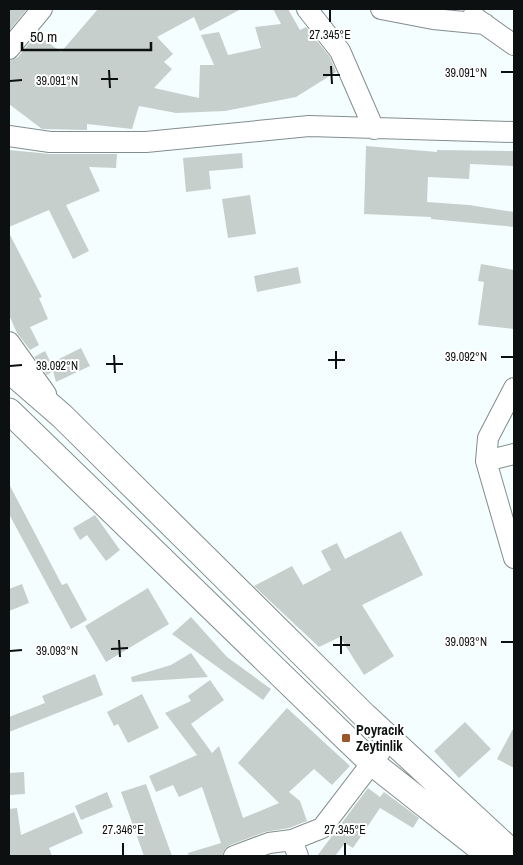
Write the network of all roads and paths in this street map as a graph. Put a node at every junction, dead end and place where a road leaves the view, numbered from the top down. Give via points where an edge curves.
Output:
1 (42, 9) edge
2 (306, 9) edge
3 (381, 9) edge
4 (464, 9) edge
5 (485, 24) junction
6 (514, 45) edge
7 (9, 49) edge
8 (374, 129) junction
9 (514, 132) edge
10 (9, 136) edge
11 (9, 342) edge
12 (9, 370) edge
13 (514, 388) edge
14 (9, 411) edge
15 (62, 416) junction
16 (514, 454) edge
17 (486, 461) junction
18 (514, 558) edge
19 (390, 739) junction
20 (372, 763) junction
21 (295, 848) edge
22 (514, 854) edge
23 (234, 856) edge
24 (490, 856) edge

1 - 7 street
2 - 8 street via 340,51
3 - 5 street via 432,19
4 - 5 street
5 - 6 street
8 - 9 street
8 - 10 street via 309,126 146,142 50,142
11 - 15 street
12 - 15 main road
13 - 17 street via 488,438
14 - 20 main road
15 - 19 main road
16 - 17 street
17 - 18 street
19 - 20 street
19 - 22 main road
20 - 21 street via 322,828
20 - 24 main road
21 - 23 street via 269,843

